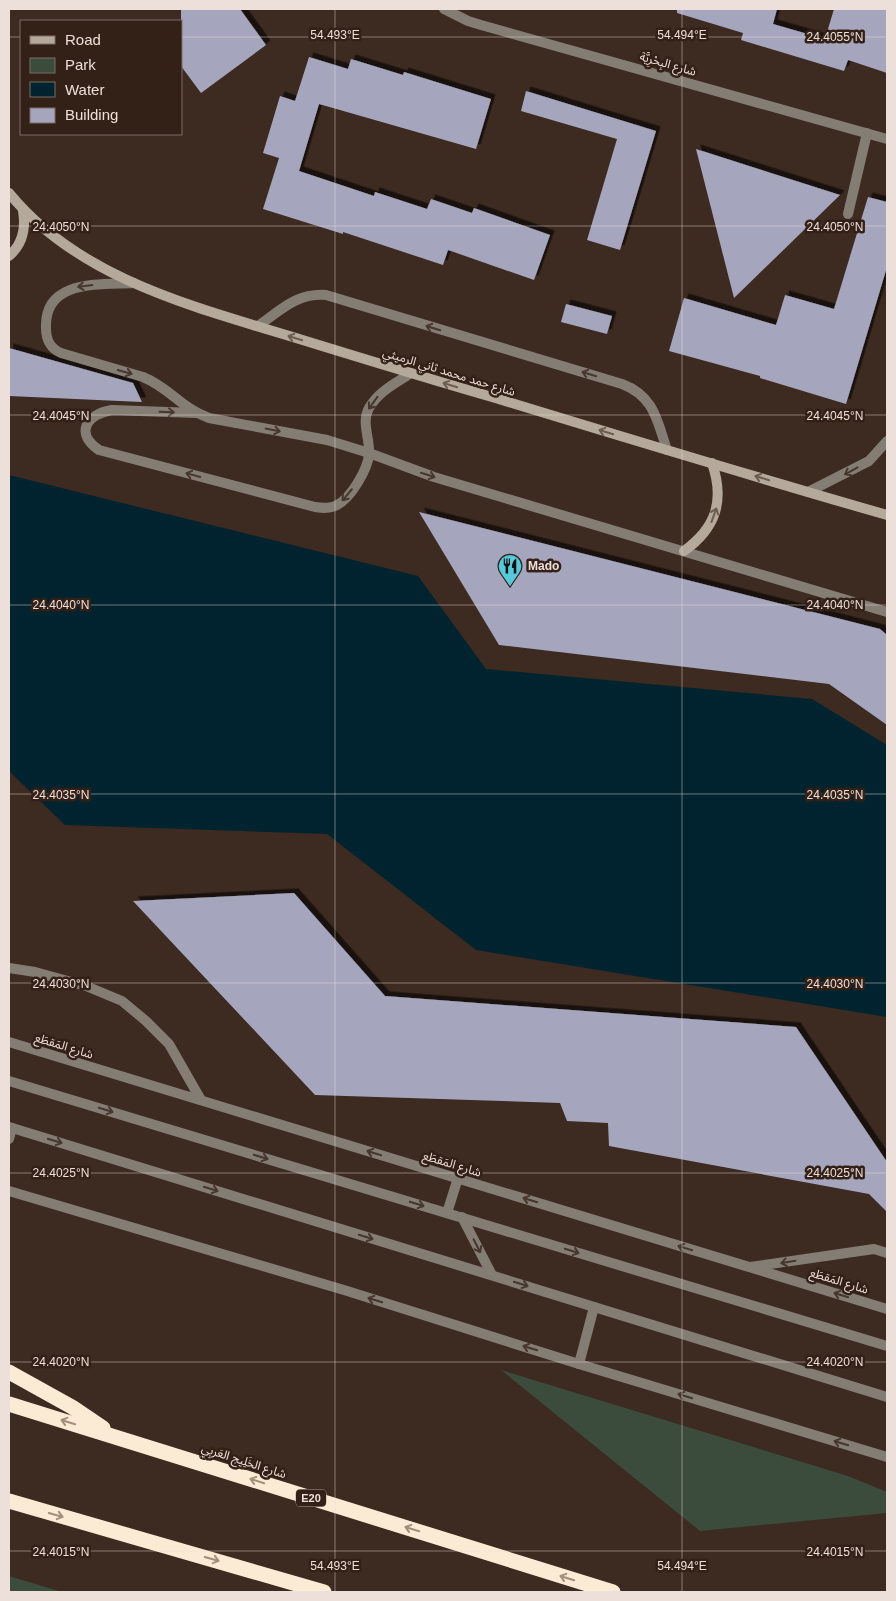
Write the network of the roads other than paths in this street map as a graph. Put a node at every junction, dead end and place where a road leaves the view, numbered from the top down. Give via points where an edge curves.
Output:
1 (444, 9) edge
2 (456, 12) edge
3 (867, 133) junction
4 (887, 139) edge
5 (9, 193) edge
6 (23, 211) junction
7 (848, 214) dead end
8 (9, 256) edge
9 (134, 282) junction
10 (258, 326) junction
11 (411, 374) junction
12 (196, 413) junction
13 (887, 441) edge
14 (667, 450) junction
15 (369, 453) junction
16 (712, 463) junction
17 (808, 492) junction
18 (887, 515) edge
19 (684, 551) junction
20 (887, 612) edge
21 (9, 968) edge
22 (9, 1042) edge
23 (9, 1080) edge
24 (201, 1100) junction
25 (10, 1127) edge
26 (9, 1139) edge
27 (458, 1178) junction
28 (9, 1192) edge
29 (448, 1213) junction
30 (462, 1218) junction
31 (887, 1253) edge
32 (750, 1268) junction
33 (492, 1275) junction
34 (594, 1307) junction
35 (887, 1309) edge
36 (887, 1346) edge
37 (579, 1364) junction
38 (9, 1372) edge
39 (887, 1397) edge
40 (9, 1404) edge
41 (115, 1436) junction
42 (887, 1457) edge
43 (9, 1502) edge
44 (278, 1578) junction
45 (298, 1592) edge
46 (324, 1592) edge
47 (613, 1592) edge

1 - 2 street, شارع البِحْرِيَّة
2 - 3 street, شارع البِحْرِيَّة via 481,25
3 - 4 street, شارع البِحْرِيَّة
3 - 7 street
5 - 6 main road, شارع حمد محمد ثاني الرميثي
6 - 8 main road via 22,239
6 - 9 main road, شارع حمد محمد ثاني الرميثي via 104,270
9 - 10 main road, شارع حمد محمد ثاني الرميثي via 154,292
9 -> 12 street via 68,289 50,306 46,326 48,342 61,353 155,382
11 -> 10 main road, شارع حمد محمد ثاني الرميثي
14 -> 10 street via 648,402 641,394 622,384 326,295 314,294 291,302
14 -> 11 main road, شارع حمد محمد ثاني الرميثي
11 -> 15 street via 382,393 369,409 366,418
12 -> 15 street via 327,440
15 -> 12 street via 366,469 343,500 338,505 323,508 99,450 91,445 86,435 92,417 101,412
13 -> 17 street via 869,460
14 - 16 main road, شارع حمد محمد ثاني الرميثي
15 -> 19 street via 434,477
17 -> 16 main road, شارع حمد محمد ثاني الرميثي
19 -> 16 main road via 706,532 713,519 718,490
17 - 18 main road, شارع حمد محمد ثاني الرميثي
19 - 20 street
21 - 24 street via 86,986 122,1001 169,1044
22 - 24 street, شارع المَقطَع
23 -> 29 street
27 -> 24 street, شارع المَقطَع
25 - 26 street
25 -> 33 street
27 - 29 street
32 -> 27 street, شارع المَقطَع
37 -> 28 street via 344,1290
29 - 30 street
30 -> 33 street
30 -> 36 street
31 -> 32 street via 874,1249
35 -> 32 street, شارع المَقطَع
33 -> 34 street
34 - 37 street
34 - 39 street
42 -> 37 street
38 - 41 highway via 72,1407
41 -> 40 highway, شارع الخَلِيج العَربِي / E20
47 -> 41 highway, شارع الخَلِيج العَربِي / E20
43 -> 44 highway
44 - 45 highway
44 - 46 highway

